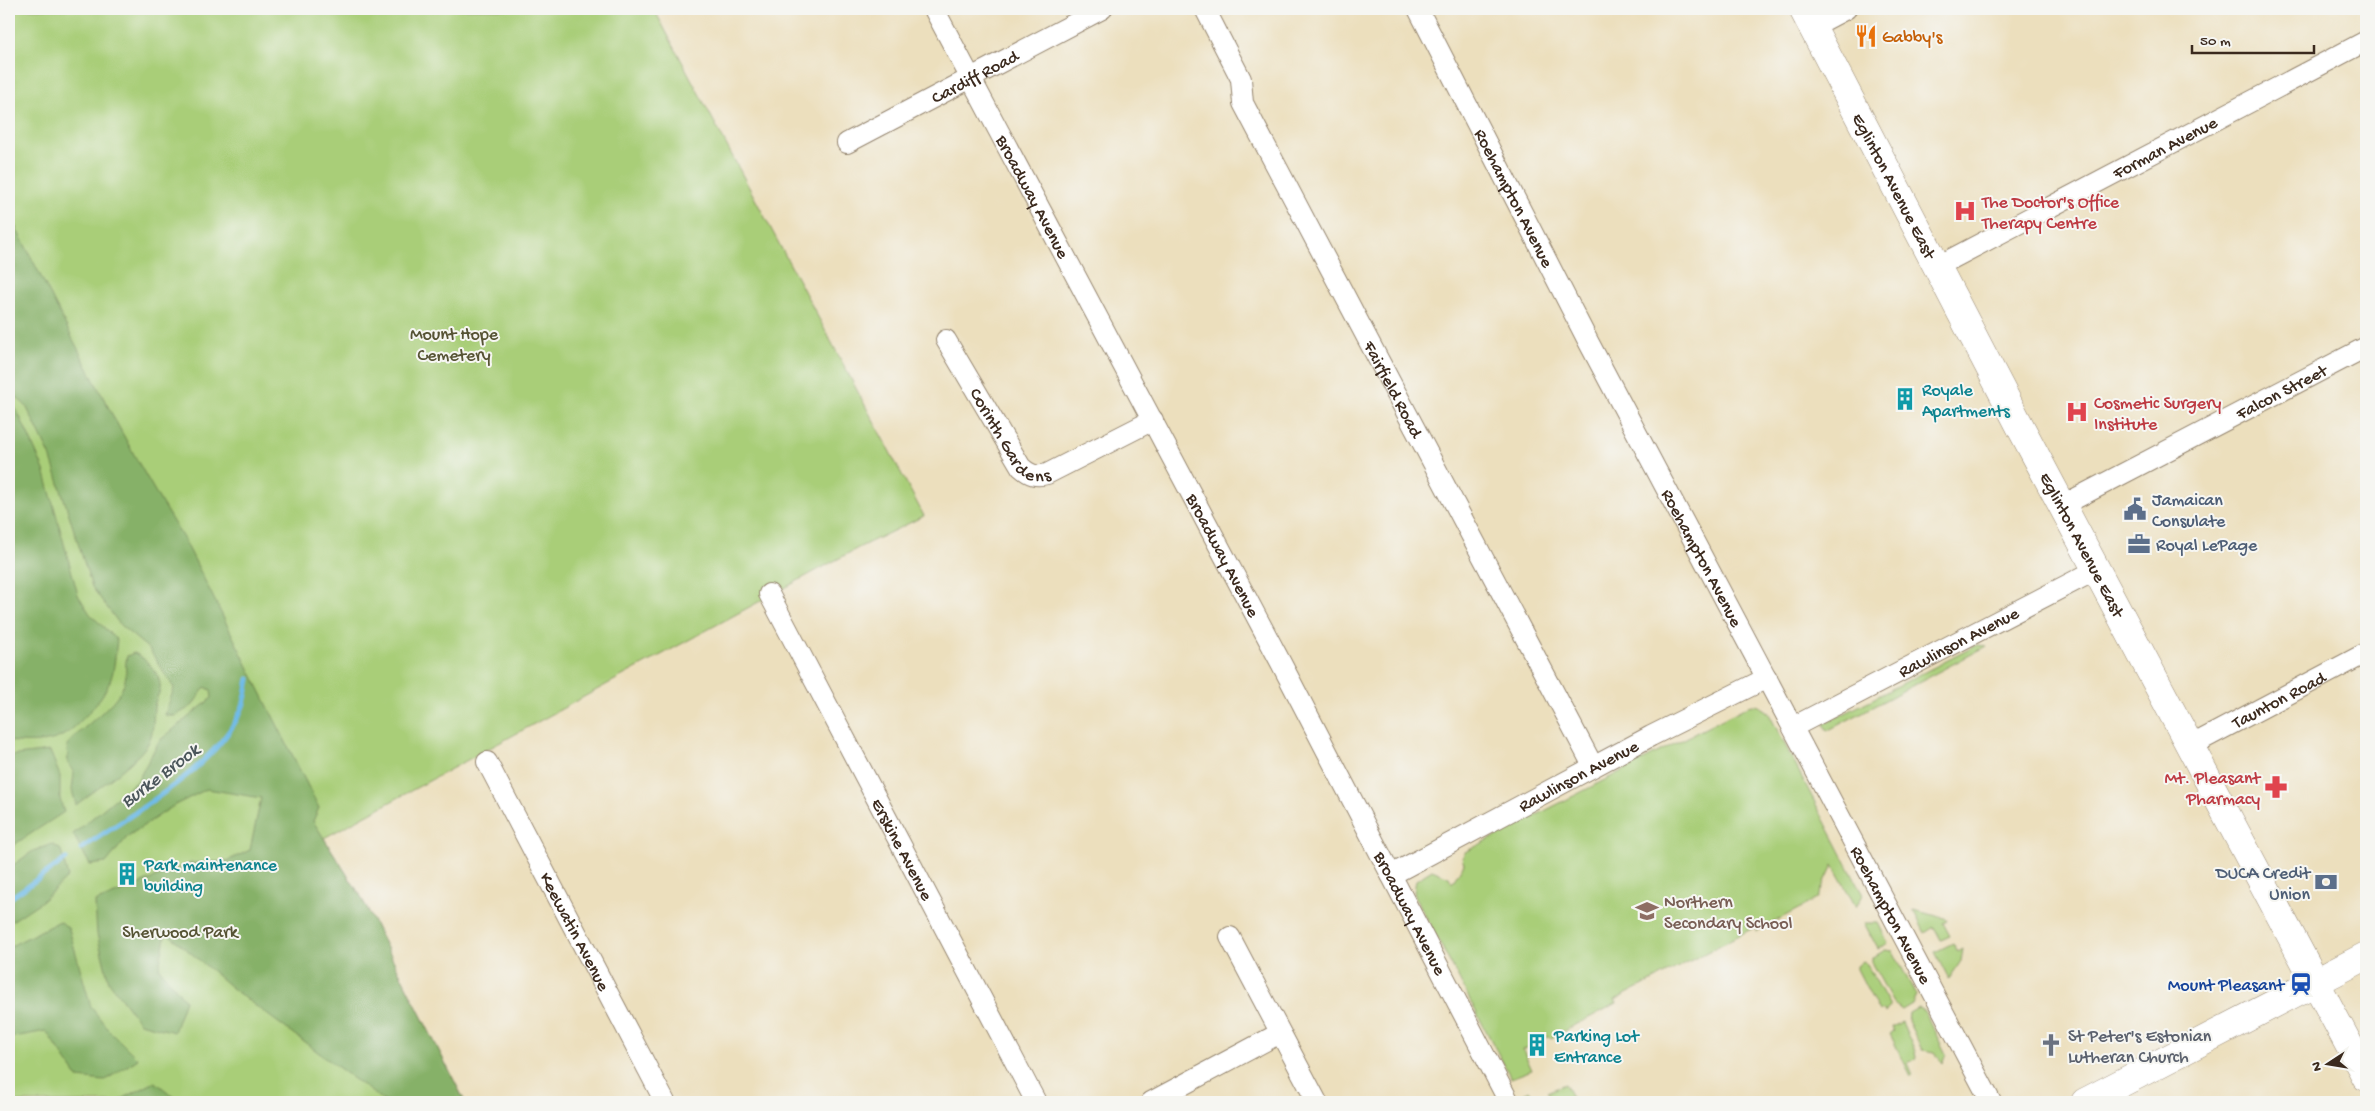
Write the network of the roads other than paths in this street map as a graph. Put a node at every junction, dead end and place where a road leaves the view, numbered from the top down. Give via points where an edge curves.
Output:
1 (934, 9) edge
2 (1102, 9) edge
3 (1205, 9) edge
4 (1418, 9) edge
5 (1846, 9) edge
6 (1808, 18) edge
7 (2366, 41) edge
8 (971, 79) junction
9 (847, 143) dead end
10 (1938, 266) junction
11 (946, 340) dead end
12 (2366, 347) edge
13 (1153, 420) junction
14 (2063, 505) junction
15 (2096, 570) junction
16 (768, 594) dead end
17 (2366, 653) edge
18 (1766, 678) junction
19 (1793, 727) junction
20 (2190, 746) junction
21 (487, 762) dead end
22 (1593, 766) junction
23 (1391, 875) junction
24 (1230, 937) dead end
25 (2366, 956) edge
26 (2316, 981) junction
27 (1280, 1033) junction
28 (2366, 1077) edge
29 (665, 1102) edge
30 (1036, 1102) edge
31 (1151, 1102) edge
32 (1317, 1102) edge
33 (1509, 1102) edge
34 (1991, 1102) edge
35 (2085, 1102) edge

1 - 8 street, Broadway Avenue
2 - 8 street, Cardiff Road
3 - 22 street, Fairfield Road via 1241,79 1242,103
4 - 18 street, Roehampton Avenue
5 - 6 street
6 - 10 main road, Eglinton Avenue East
7 - 10 street, Forman Avenue
8 - 9 street, Cardiff Road
8 - 13 street, Broadway Avenue
10 - 14 main road, Eglinton Avenue East
11 - 13 street, Corinth Gardens via 1021,467 1029,473 1047,474
12 - 14 street, Falcon Street
13 - 23 street, Broadway Avenue
14 - 15 main road, Eglinton Avenue East
15 - 19 street, Rawlinson Avenue
15 - 20 main road, Eglinton Avenue East
16 - 30 street, Erskine Avenue
17 - 20 street, Taunton Road
18 - 19 street, Roehampton Avenue
18 - 22 street, Rawlinson Avenue
19 - 34 street, Roehampton Avenue
20 - 26 main road, Eglinton Avenue East
21 - 29 street, Keewatin Avenue
22 - 23 street, Rawlinson Avenue
23 - 33 street, Broadway Avenue
24 - 27 street
25 - 26 main road
26 - 28 main road, Eglinton Avenue East
26 - 35 main road
27 - 31 street
27 - 32 street

